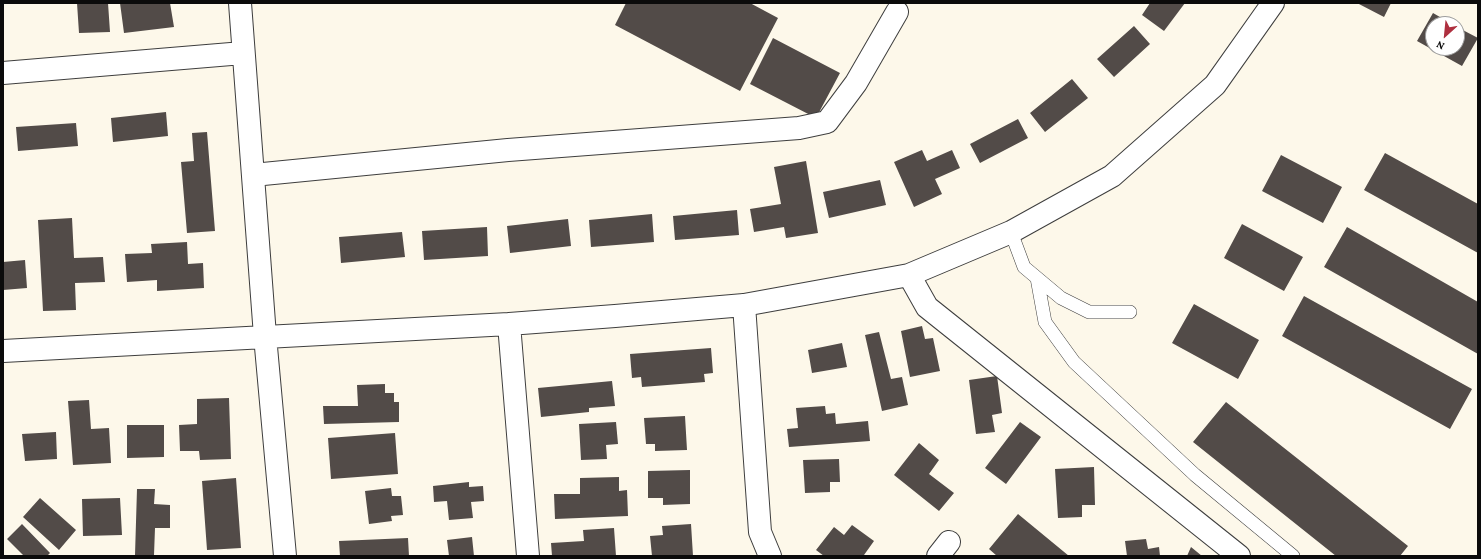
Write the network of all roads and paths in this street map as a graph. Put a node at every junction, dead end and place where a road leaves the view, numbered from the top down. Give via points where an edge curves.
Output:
1 (240, 3) edge
2 (1273, 3) edge
3 (897, 12) dead end
4 (244, 53) junction
5 (3, 73) edge
6 (253, 175) junction
7 (1011, 232) junction
8 (909, 275) junction
9 (1037, 278) junction
10 (744, 305) junction
11 (1130, 312) dead end
12 (509, 324) junction
13 (265, 336) junction
14 (3, 351) edge
15 (285, 556) edge
16 (528, 556) edge
17 (770, 556) edge
18 (1239, 556) edge
19 (1293, 556) edge

1 - 4 street
2 - 7 street via 1215,85 1124,166 1112,176
3 - 6 street via 856,83 827,122 799,128 508,150
4 - 5 street
4 - 6 street
6 - 13 street
7 - 8 street
7 - 9 lane via 1024,267
8 - 10 street
8 - 18 street via 927,307
9 - 11 lane via 1061,298 1089,312
9 - 19 lane via 1045,322 1074,362 1195,476
10 - 12 street
10 - 17 street via 760,532
12 - 13 street
12 - 16 street
13 - 14 street
13 - 15 street

